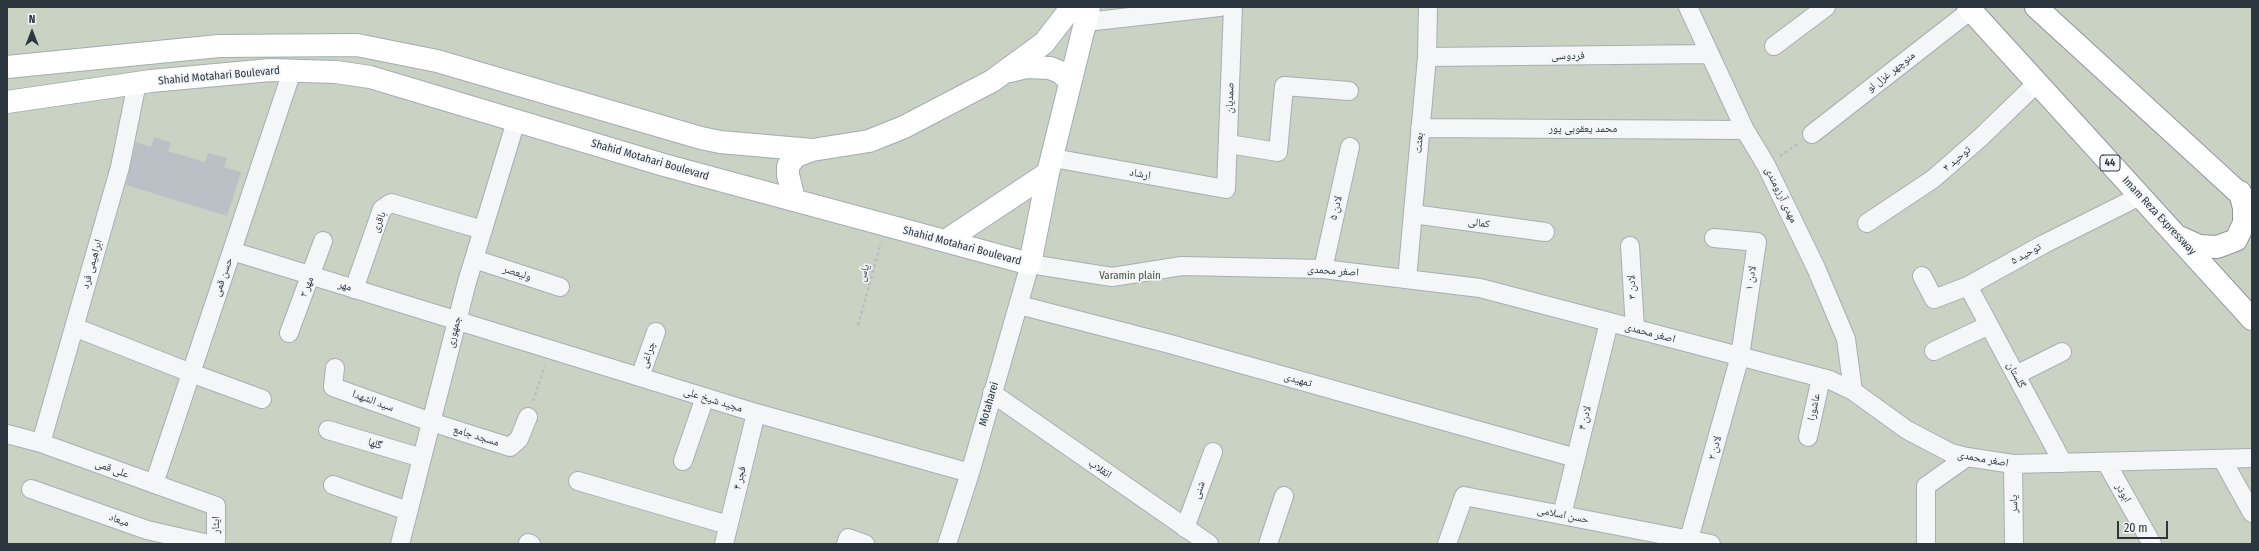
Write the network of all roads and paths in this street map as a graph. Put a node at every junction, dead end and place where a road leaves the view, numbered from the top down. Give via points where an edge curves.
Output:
1 (1069, 7) edge
2 (1220, 7) edge
3 (1233, 7) edge
4 (1428, 7) edge
5 (1688, 7) edge
6 (1826, 7) edge
7 (2036, 7) edge
8 (1969, 8) edge
9 (1088, 14) edge
10 (1774, 46) dead end
11 (1710, 54) junction
12 (1427, 57) junction
13 (7, 67) edge
14 (292, 71) junction
15 (1008, 72) junction
16 (1070, 81) junction
17 (137, 83) junction
18 (2037, 83) junction
19 (1349, 91) dead end
20 (7, 102) edge
21 (516, 121) junction
22 (1420, 128) junction
23 (1745, 130) junction
24 (1812, 134) joint
25 (1229, 144) junction
26 (767, 147) junction
27 (1350, 148) dead end
28 (812, 150) junction
29 (1766, 165) junction
30 (1050, 166) junction
31 (754, 188) junction
32 (1226, 189) joint
33 (2140, 196) junction
34 (2246, 198) edge
35 (794, 199) junction
36 (1413, 214) junction
37 (1867, 223) dead end
38 (886, 225) junction
39 (483, 230) junction
40 (1545, 232) dead end
41 (2178, 236) junction
42 (1714, 238) dead end
43 (947, 240) junction
44 (323, 241) dead end
45 (1630, 246) dead end
46 (232, 252) junction
47 (474, 259) junction
48 (1030, 264) junction
49 (1323, 269) junction
50 (312, 276) junction
51 (1922, 276) dead end
52 (1407, 279) junction
53 (1968, 286) junction
54 (560, 287) dead end
55 (354, 290) junction
56 (1019, 305) junction
57 (2252, 319) edge
58 (457, 322) junction
59 (1609, 322) junction
60 (1989, 325) junction
61 (858, 326) dead end
62 (74, 327) junction
63 (1634, 329) junction
64 (656, 332) dead end
65 (289, 333) dead end
66 (550, 350) junction
67 (1934, 351) dead end
68 (2062, 352) dead end
69 (1740, 356) junction
70 (335, 368) dead end
71 (191, 373) junction
72 (2016, 375) junction
73 (640, 377) junction
74 (1821, 378) junction
75 (1853, 391) junction
76 (992, 393) junction
77 (705, 397) junction
78 (262, 399) dead end
79 (756, 413) junction
80 (528, 417) joint
81 (431, 422) junction
82 (328, 430) dead end
83 (7, 434) edge
84 (1808, 437) dead end
85 (41, 443) junction
86 (1213, 452) dead end
87 (1967, 457) junction
88 (422, 458) junction
89 (1576, 458) junction
90 (2252, 458) edge
91 (2222, 459) junction
92 (683, 461) dead end
93 (2106, 462) junction
94 (2063, 463) junction
95 (2013, 464) junction
96 (970, 473) junction
97 (578, 481) dead end
98 (154, 484) junction
99 (333, 485) dead end
100 (30, 489) dead end
101 (1284, 496) dead end
102 (216, 506) joint
103 (408, 511) junction
104 (2252, 513) edge
105 (1562, 515) junction
106 (728, 525) junction
107 (1186, 528) junction
108 (1689, 539) junction
109 (209, 544) edge
110 (216, 544) edge
111 (400, 544) edge
112 (724, 544) edge
113 (846, 544) edge
114 (865, 544) edge
115 (947, 544) edge
116 (1209, 544) edge
117 (1268, 544) edge
118 (1447, 544) edge
119 (1711, 544) edge
120 (1926, 544) edge
121 (2014, 544) edge
122 (2152, 544) edge

1 - 15 main road via 1068,12 1044,43
2 - 9 street
3 - 25 street, صمدیان
4 - 12 street, بعثت
5 - 11 street, مهدی آرزومندی
6 - 10 street
7 - 34 main road
8 - 18 main road, Imam Reza Expressway / 44
8 - 24 street, منوچهر غزل لو
9 - 16 main road, Shahid Motahari Boulevard
11 - 12 street, فردوسی
11 - 23 street, مهدی آرزومندی
12 - 22 street, بعثت
13 - 26 main road via 219,46 357,45 437,61 701,138
14 - 17 main road, Shahid Motahari Boulevard via 270,70
14 - 21 main road, Shahid Motahari Boulevard via 336,72 370,77
14 - 46 street, حسن قمی
15 - 16 main road via 1026,67 1050,68 1060,72
15 - 28 main road via 938,110 870,141
16 - 30 main road, Shahid Motahari Boulevard
17 - 20 main road, Shahid Motahari Boulevard
17 - 62 street, ابراهیمی فرد via 120,167
18 - 33 main road, Imam Reza Expressway / 44
18 - 37 street, توحید ۴ via 1933,179
19 - 25 street via 1284,86 1278,152
21 - 31 main road, Shahid Motahari Boulevard via 664,165
21 - 39 street, جمهوری
22 - 23 street, محمد یعقوبی پور
22 - 36 street, بعثت
23 - 29 street, مهدی آرزومندی
24 - 29 path
25 - 32 street, صمدیان
26 - 28 main road
26 - 31 main road via 778,164 776,182
27 - 49 street, لادن ۵
28 - 35 main road via 796,156 788,166
29 - 75 street, مهدی آرزومندی via 1816,268 1846,339
30 - 32 street, ارشاد
30 - 43 main road
30 - 48 main road, Shahid Motahari Boulevard
31 - 35 main road, Shahid Motahari Boulevard
33 - 41 main road, Imam Reza Expressway / 44
33 - 53 street, توحید ۵
34 - 41 main road via 2244,223 2236,240 2217,247 2199,246
35 - 38 main road, Shahid Motahari Boulevard
36 - 40 street, کمالی
36 - 52 street, بعثت
38 - 43 main road, Shahid Motahari Boulevard
38 - 61 path, یاس
39 - 47 street, جمهوری
39 - 55 street, باقری via 391,203 382,209
41 - 57 main road, Imam Reza Expressway / 44
42 - 69 street, لادن ۱ via 1757,242
43 - 48 main road, Shahid Motahari Boulevard
44 - 50 street, مهر ۲
45 - 63 street, لادن ۳
46 - 50 street, مهر
46 - 71 street, حسن قمی
47 - 54 street, ولیعصر
47 - 58 street, جمهوری
48 - 49 street, اصغر محمدی via 1112,277 1182,266
48 - 56 street, Motaharei
49 - 52 street, اصغر محمدی
50 - 55 street, مهر
50 - 65 street, مهر ۲
51 - 53 street, توحید ۵ via 1934,298
52 - 59 street, اصغر محمدی via 1480,288
53 - 60 street, گلستان
55 - 58 street, مهر
56 - 76 street, Motaharei
56 - 89 street, تمهیدی via 1170,344
58 - 66 street, مجید شیخ علی
58 - 81 street, جمهوری
59 - 63 street, اصغر محمدی
59 - 89 street, لادن ۴
60 - 67 street
60 - 72 street, گلستان
62 - 71 street
62 - 85 street, ابراهیمی فرد
63 - 69 street, اصغر محمدی
64 - 73 street, چراغی
66 - 73 street, مجید شیخ علی
66 - 80 path
68 - 72 street
69 - 74 street, اصغر محمدی
69 - 108 street, لادن ۲
70 - 81 street, سید الشهدا via 333,387
71 - 78 street
71 - 98 street, حسن قمی
72 - 94 street, گلستان
73 - 77 street, مجید شیخ علی
74 - 75 street, اصغر محمدی
74 - 84 street, عاشورا
75 - 87 street, اصغر محمدی via 1907,430 1951,453
76 - 96 street, Motaharei
76 - 107 street, انقلاب
77 - 79 street, مجید شیخ علی
77 - 92 street
79 - 96 street, مجید شیخ علی
79 - 106 street, فجر ۴
80 - 81 street, مسجد جامع via 518,439 510,447
81 - 88 street, جمهوری
82 - 88 street, گلها
83 - 85 street, علی قمی
85 - 98 street, علی قمی
86 - 107 street, شنی
87 - 95 street, اصغر محمدی
87 - 120 street via 1926,486
88 - 103 street, جمهوری
89 - 105 street, لادن ۴
90 - 91 street, اصغر محمدی
91 - 93 street, اصغر محمدی
91 - 104 street
93 - 94 street, اصغر محمدی
93 - 122 street, ابوذر
94 - 95 street, اصغر محمدی
95 - 121 street, یاسر
96 - 115 street, Motaharei
97 - 106 street
98 - 102 street, علی قمی
99 - 103 street
100 - 109 street, میعاد via 147,530
101 - 117 street
102 - 110 street, ایثار
103 - 111 street, جمهوری
105 - 108 street, حسن اسلامی
105 - 118 street, حسن اسلامی via 1464,496
106 - 112 street, فجر ۴
107 - 116 street, انقلاب
108 - 119 street, حسن اسلامی
113 - 114 street via 848,538

